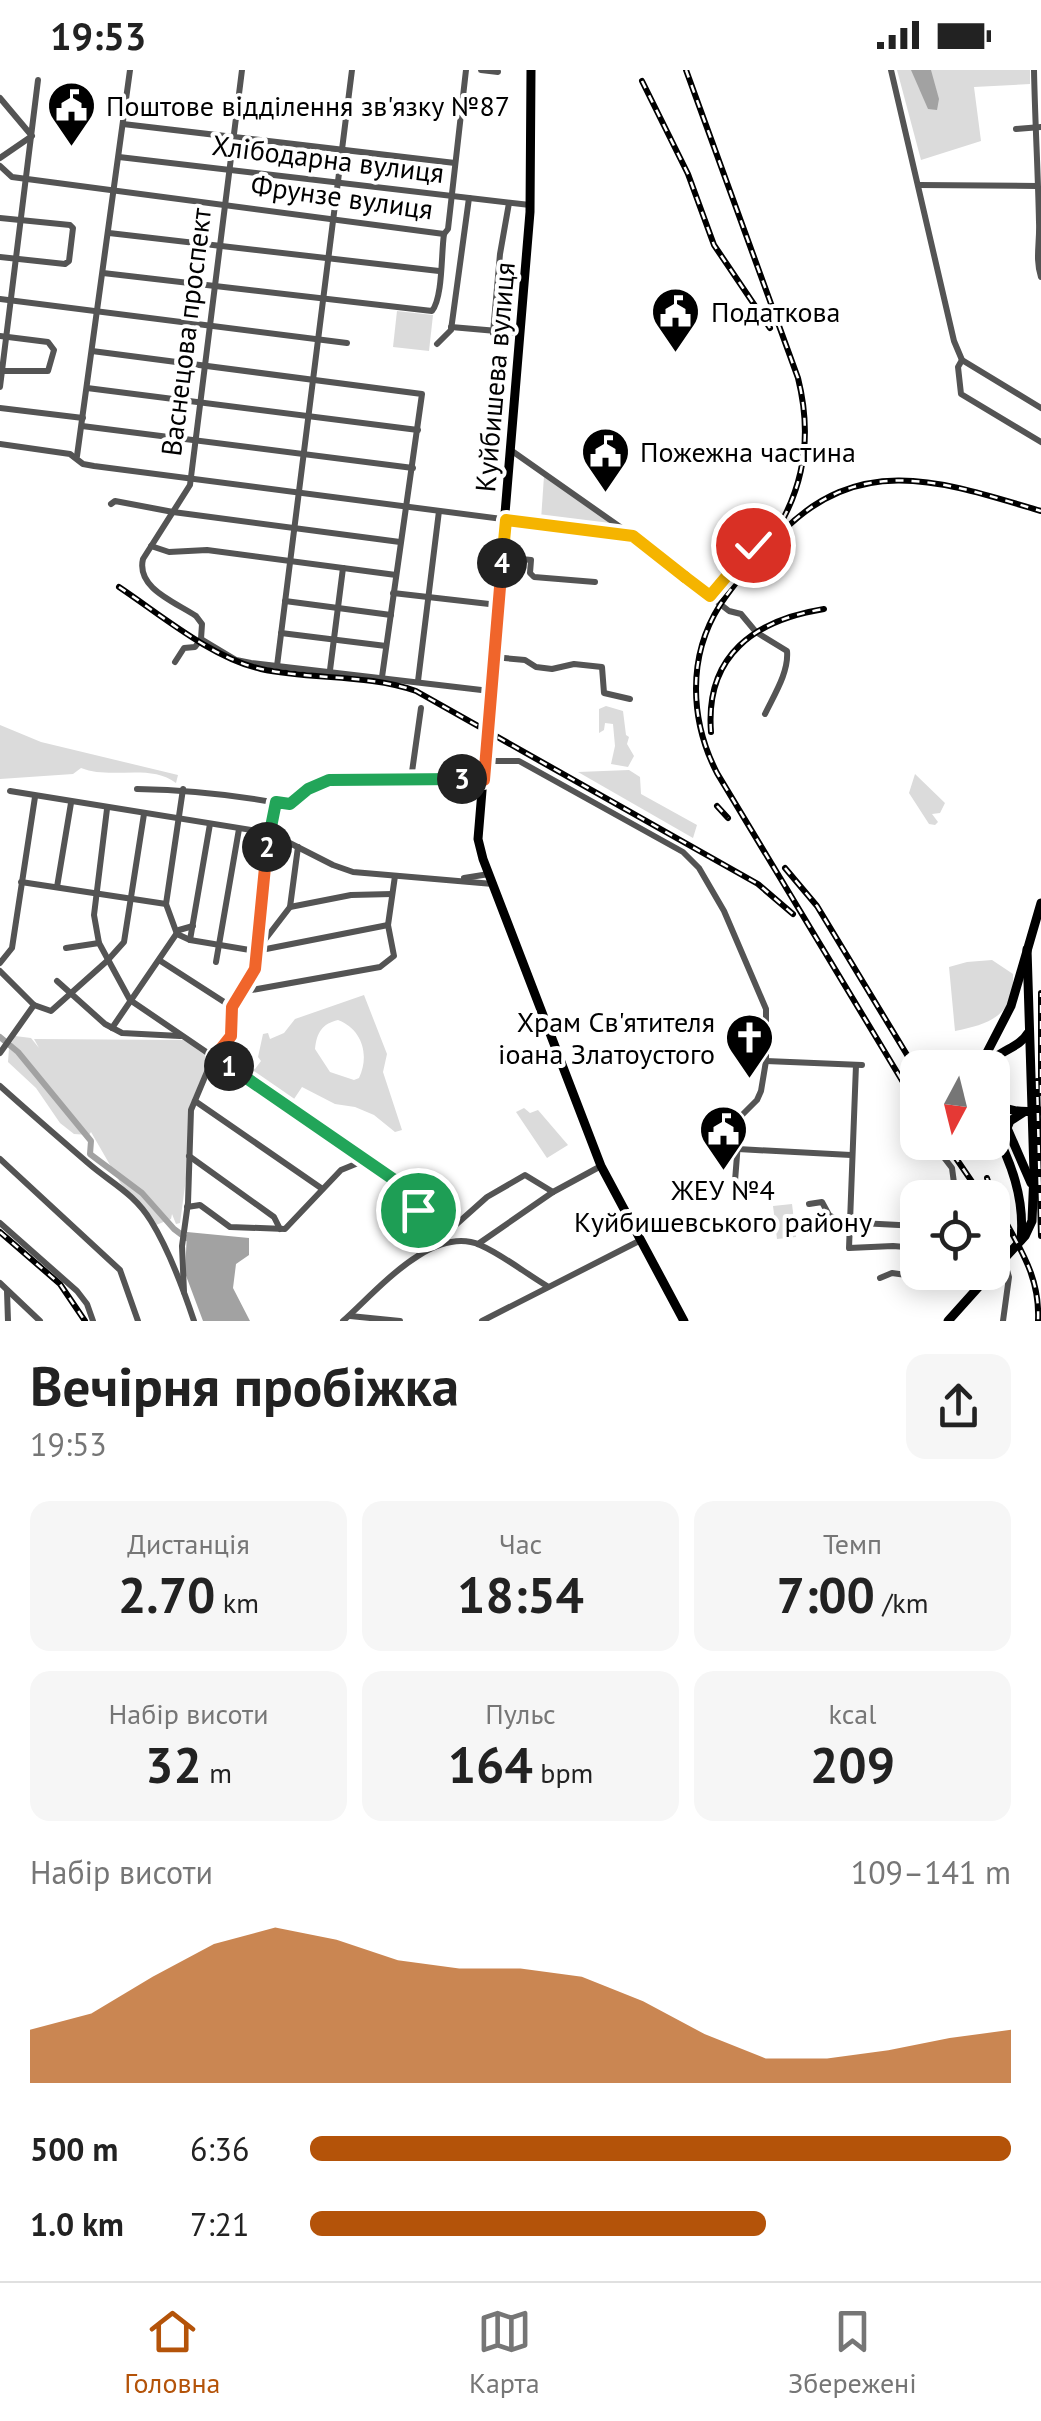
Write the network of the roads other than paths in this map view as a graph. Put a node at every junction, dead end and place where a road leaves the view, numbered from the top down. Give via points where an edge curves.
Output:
1 (130, 70) edge
2 (242, 70) edge
3 (352, 70) edge
4 (466, 70) edge
5 (481, 70) edge
6 (531, 70) edge
7 (890, 70) edge
8 (1034, 70) edge
9 (498, 72) edge
10 (38, 80) dead end
11 (0, 98) edge
12 (34, 117) junction
13 (21, 124) junction
14 (123, 124) junction
15 (1038, 127) edge
16 (1016, 129) dead end
17 (32, 136) junction
18 (233, 136) junction
19 (342, 148) junction
20 (119, 157) junction
21 (0, 162) edge
22 (455, 164) junction
23 (228, 169) junction
24 (26, 178) junction
25 (338, 183) junction
26 (919, 185) junction
27 (1039, 186) edge
28 (115, 190) junction
29 (452, 196) junction
30 (469, 198) junction
31 (509, 203) junction
32 (224, 204) junction
33 (530, 205) junction
34 (0, 218) edge
35 (333, 218) junction
36 (20, 220) junction
37 (1040, 220) edge
38 (109, 232) junction
39 (444, 234) junction
40 (218, 244) junction
41 (0, 258) edge
42 (328, 258) junction
43 (16, 259) junction
44 (439, 271) junction
45 (103, 273) junction
46 (1041, 277) edge
47 (214, 286) junction
48 (322, 298) junction
49 (0, 299) edge
50 (10, 300) junction
51 (97, 310) junction
52 (208, 326) junction
53 (452, 326) junction
54 (493, 333) junction
55 (521, 333) junction
56 (3, 336) edge
57 (317, 339) junction
58 (347, 342) dead end
59 (437, 344) dead end
60 (92, 351) junction
61 (962, 360) junction
62 (204, 365) junction
63 (1, 371) edge
64 (312, 378) junction
65 (0, 387) edge
66 (87, 388) junction
67 (200, 402) junction
68 (0, 408) edge
69 (1041, 408) edge
70 (308, 416) junction
71 (82, 422) junction
72 (418, 430) junction
73 (195, 440) junction
74 (1041, 442) edge
75 (0, 444) edge
76 (512, 451) junction
77 (304, 454) junction
78 (77, 457) junction
79 (413, 468) junction
80 (191, 479) junction
81 (299, 492) junction
82 (111, 504) dead end
83 (406, 506) junction
84 (439, 511) junction
85 (173, 512) junction
86 (506, 520) junction
87 (763, 524) dead end
88 (294, 529) junction
89 (633, 536) junction
90 (400, 542) junction
91 (151, 546) junction
92 (502, 557) junction
93 (290, 562) junction
94 (343, 568) junction
95 (396, 574) junction
96 (596, 582) dead end
97 (394, 594) junction
98 (710, 596) junction
99 (429, 598) junction
100 (285, 601) junction
101 (498, 605) junction
102 (338, 608) junction
103 (390, 615) junction
104 (281, 633) junction
105 (201, 639) junction
106 (334, 640) junction
107 (386, 646) junction
108 (494, 656) junction
109 (175, 662) dead end
110 (277, 666) junction
111 (330, 670) junction
112 (382, 677) junction
113 (418, 681) junction
114 (490, 691) junction
115 (630, 699) dead end
116 (421, 708) dead end
117 (765, 714) dead end
118 (486, 761) junction
119 (411, 779) junction
120 (484, 780) junction
121 (136, 789) dead end
122 (183, 789) junction
123 (10, 791) dead end
124 (35, 797) junction
125 (276, 802) junction
126 (71, 803) junction
127 (107, 808) junction
128 (144, 814) junction
129 (179, 820) junction
130 (210, 824) junction
131 (239, 829) junction
132 (270, 833) junction
133 (298, 847) junction
134 (395, 876) junction
135 (492, 879) junction
136 (21, 882) junction
137 (57, 887) junction
138 (96, 894) junction
139 (392, 894) junction
140 (130, 898) junction
141 (1041, 902) edge
142 (166, 904) junction
143 (290, 907) junction
144 (388, 925) junction
145 (193, 926) junction
146 (176, 934) junction
147 (190, 940) junction
148 (99, 943) junction
149 (220, 945) junction
150 (66, 948) dead end
151 (1027, 949) junction
152 (256, 951) junction
153 (159, 960) junction
154 (107, 962) junction
155 (216, 962) dead end
156 (0, 963) edge
157 (0, 971) edge
158 (58, 981) dead end
159 (241, 992) junction
160 (71, 994) junction
161 (130, 1000) junction
162 (33, 1004) junction
163 (232, 1007) junction
164 (1003, 1020) junction
165 (112, 1028) junction
166 (1028, 1031) junction
167 (181, 1036) junction
168 (988, 1050) edge
169 (1003, 1050) edge
170 (0, 1053) edge
171 (215, 1056) junction
172 (766, 1062) junction
173 (0, 1086) edge
174 (194, 1101) junction
175 (1010, 1109) edge
176 (1041, 1110) edge
177 (1024, 1112) junction
178 (738, 1149) junction
179 (852, 1155) junction
180 (189, 1156) junction
181 (0, 1159) edge
182 (1010, 1159) edge
183 (364, 1160) junction
184 (601, 1166) junction
185 (735, 1181) dead end
186 (321, 1188) junction
187 (1034, 1190) junction
188 (552, 1192) junction
189 (1018, 1196) junction
190 (809, 1204) dead end
191 (188, 1207) junction
192 (0, 1223) edge
193 (848, 1223) junction
194 (900, 1225) edge
195 (280, 1229) junction
196 (442, 1240) junction
197 (642, 1240) junction
198 (1021, 1240) junction
199 (478, 1244) junction
200 (900, 1247) edge
201 (1010, 1253) edge
202 (900, 1273) edge
203 (880, 1278) dead end
204 (3, 1286) edge
205 (547, 1286) junction
206 (976, 1290) edge
207 (1007, 1290) edge
208 (184, 1292) junction
209 (346, 1318) edge
210 (8, 1321) edge
211 (40, 1321) edge
212 (93, 1321) edge
213 (138, 1321) edge
214 (194, 1321) edge
215 (400, 1321) edge
216 (482, 1321) edge
217 (681, 1321) edge
218 (948, 1321) edge
219 (1003, 1321) edge

1 - 14 street
2 - 18 street, Васнецова проспект
3 - 19 street
4 - 22 street
5 - 9 street
6 - 33 main road, Куйбишева вулиця
7 - 26 street
8 - 15 street
10 - 12 street
11 - 13 street
12 - 13 street
12 - 17 street
13 - 17 street
14 - 18 street
14 - 20 street
15 - 16 street
15 - 27 street
17 - 21 street
17 - 24 street
18 - 19 street
18 - 23 street, Васнецова проспект
19 - 22 street
19 - 25 street
20 - 23 street, Хлібодарна вулиця
20 - 28 street
21 - 24 street, Фрунзе вулиця via 10,176
22 - 29 street
23 - 25 street, Хлібодарна вулиця
23 - 32 street, Васнецова проспект
24 - 28 street, Фрунзе вулиця
24 - 36 street
25 - 29 street, Хлібодарна вулиця
25 - 35 street
26 - 27 street
26 - 61 street
27 - 37 street
28 - 32 street, Фрунзе вулиця
28 - 38 street
29 - 30 street, Хлібодарна вулиця
29 - 39 street
30 - 31 street, Хлібодарна вулиця
30 - 53 street
31 - 33 street, Хлібодарна вулиця
31 - 54 street
32 - 35 street, Фрунзе вулиця
32 - 40 street, Васнецова проспект
33 - 55 main road, Куйбишева вулиця
34 - 36 street
35 - 39 street, Фрунзе вулиця
35 - 42 street
36 - 43 street
36 - 43 street via 73,228 69,262
37 - 46 street
38 - 40 street
38 - 45 street
39 - 44 street
40 - 42 street
40 - 47 street, Васнецова проспект
41 - 43 street
42 - 44 street
42 - 48 street
43 - 50 street
44 - 48 street via 440,297 428,311
45 - 47 street
45 - 51 street
47 - 48 street
47 - 52 street, Васнецова проспект
48 - 57 street
49 - 50 street
50 - 51 street
50 - 56 street
51 - 52 street
51 - 60 street
52 - 57 street
52 - 62 street, Васнецова проспект
53 - 54 street
53 - 59 street
54 - 55 street
55 - 76 main road, Куйбишева вулиця
56 - 63 street
56 - 63 street via 48,342 54,350 43,373
57 - 58 street
57 - 64 street
60 - 62 street
60 - 66 street
61 - 69 street
61 - 74 street via 961,394
62 - 64 street
62 - 67 street, Васнецова проспект
63 - 65 street
64 - 70 street
64 - 72 street via 422,394
66 - 67 street
66 - 71 street
67 - 70 street
67 - 73 street, Васнецова проспект
68 - 71 street
70 - 72 street
70 - 77 street
71 - 73 street
71 - 78 street
72 - 79 street
73 - 77 street
73 - 80 street, Васнецова проспект
75 - 78 street
76 - 86 main road, Куйбишева вулиця
76 - 89 street
77 - 79 street
77 - 81 street
78 - 80 street via 88,465
79 - 83 street
80 - 81 street
80 - 85 street, Васнецова проспект
81 - 83 street
81 - 88 street
82 - 85 street
83 - 84 street
83 - 90 street
84 - 86 street
84 - 99 street
85 - 88 street
85 - 91 street, Васнецова проспект
86 - 89 street
86 - 92 main road, Куйбишева вулиця
87 - 98 street
88 - 90 street
88 - 93 street
89 - 98 street
90 - 95 street
91 - 93 street
91 - 105 street via 143,559 146,583 196,616
92 - 96 street via 529,560 531,575 541,578
92 - 101 main road, Куйбишева вулиця
93 - 94 street
93 - 100 street
94 - 95 street
94 - 102 street
95 - 97 street
97 - 99 street
97 - 103 street
98 - 117 street via 787,651
99 - 101 street
99 - 113 street
100 - 102 street
100 - 104 street
101 - 108 main road, Куйбишева вулиця
102 - 103 street
102 - 106 street
103 - 107 street
104 - 106 street
104 - 110 street
105 - 109 street
105 - 110 street via 236,660
106 - 107 street
106 - 111 street
107 - 112 street
108 - 114 main road, Куйбишева вулиця
108 - 115 street via 552,669 602,667 604,693
110 - 111 street
111 - 112 street
112 - 113 street
113 - 114 street
114 - 118 main road, Куйбишева вулиця
116 - 119 street
118 - 120 main road, Куйбишева вулиця
118 - 172 street via 520,761 692,860 724,912 766,1009
119 - 120 street
119 - 125 street via 329,780 290,804
120 - 135 main road, Куйбишева вулиця via 478,839
121 - 122 street
122 - 125 street
122 - 129 street
123 - 124 street
124 - 126 street
124 - 136 street
125 - 132 street
126 - 127 street
126 - 137 street
127 - 128 street
127 - 138 street
128 - 129 street
128 - 140 street
129 - 130 street
129 - 142 street
130 - 131 street
130 - 145 street
131 - 132 street
131 - 149 street
132 - 133 street
132 - 152 street
133 - 134 street via 353,872
133 - 143 street
134 - 135 street
134 - 139 street
135 - 184 main road, Куйбишева вулиця
136 - 137 street
136 - 156 street via 12,948
137 - 138 street
138 - 140 street
138 - 148 street
139 - 143 street via 351,894
139 - 144 street
140 - 142 street
140 - 154 street via 124,942
141 - 151 main road
142 - 146 street
143 - 152 street
144 - 152 street
144 - 159 street via 394,956 380,967
145 - 146 street
145 - 147 street
146 - 147 street
146 - 153 street
147 - 149 street
148 - 150 street
148 - 154 street
149 - 152 street
149 - 155 street
151 - 164 main road
151 - 166 main road
152 - 159 street via 255,969
153 - 161 street
153 - 163 street
154 - 160 street
154 - 161 street
157 - 162 street
158 - 160 street
159 - 163 street
160 - 162 street via 57,1008
160 - 165 street
161 - 165 street
161 - 167 street
162 - 170 street
163 - 171 street via 231,1036
164 - 166 main road via 1016,1014
164 - 168 main road
165 - 167 street
166 - 169 main road via 1023,1041
166 - 187 main road
167 - 171 street
171 - 174 street
171 - 183 street
172 - 178 street via 760,1096 740,1117
172 - 179 street via 859,1065
173 - 208 street via 150,1218
174 - 180 street
174 - 186 street
175 - 177 main road
176 - 177 main road
177 - 187 main road via 1010,1121 1008,1136
178 - 179 street
178 - 185 street
179 - 193 street
180 - 191 street
180 - 195 street via 274,1217
181 - 213 street via 120,1270
182 - 189 main road
183 - 186 street
183 - 196 street via 396,1182
184 - 188 street
184 - 197 main road, Куйбишева вулиця
186 - 195 street
187 - 189 main road
187 - 198 main road via 1032,1221
188 - 196 street via 525,1174 487,1197
188 - 199 street
189 - 198 main road
190 - 193 street via 822,1202 834,1220
191 - 195 street via 200,1205 230,1227
191 - 208 street
192 - 212 street via 77,1291
193 - 194 street
193 - 200 street via 849,1248
196 - 199 street
196 - 209 street
197 - 205 street
197 - 217 main road, Куйбишева вулиця
198 - 201 main road
199 - 205 street
202 - 203 street
204 - 210 street
204 - 211 street
205 - 216 street
206 - 218 main road
207 - 219 street
208 - 214 street
209 - 215 street

